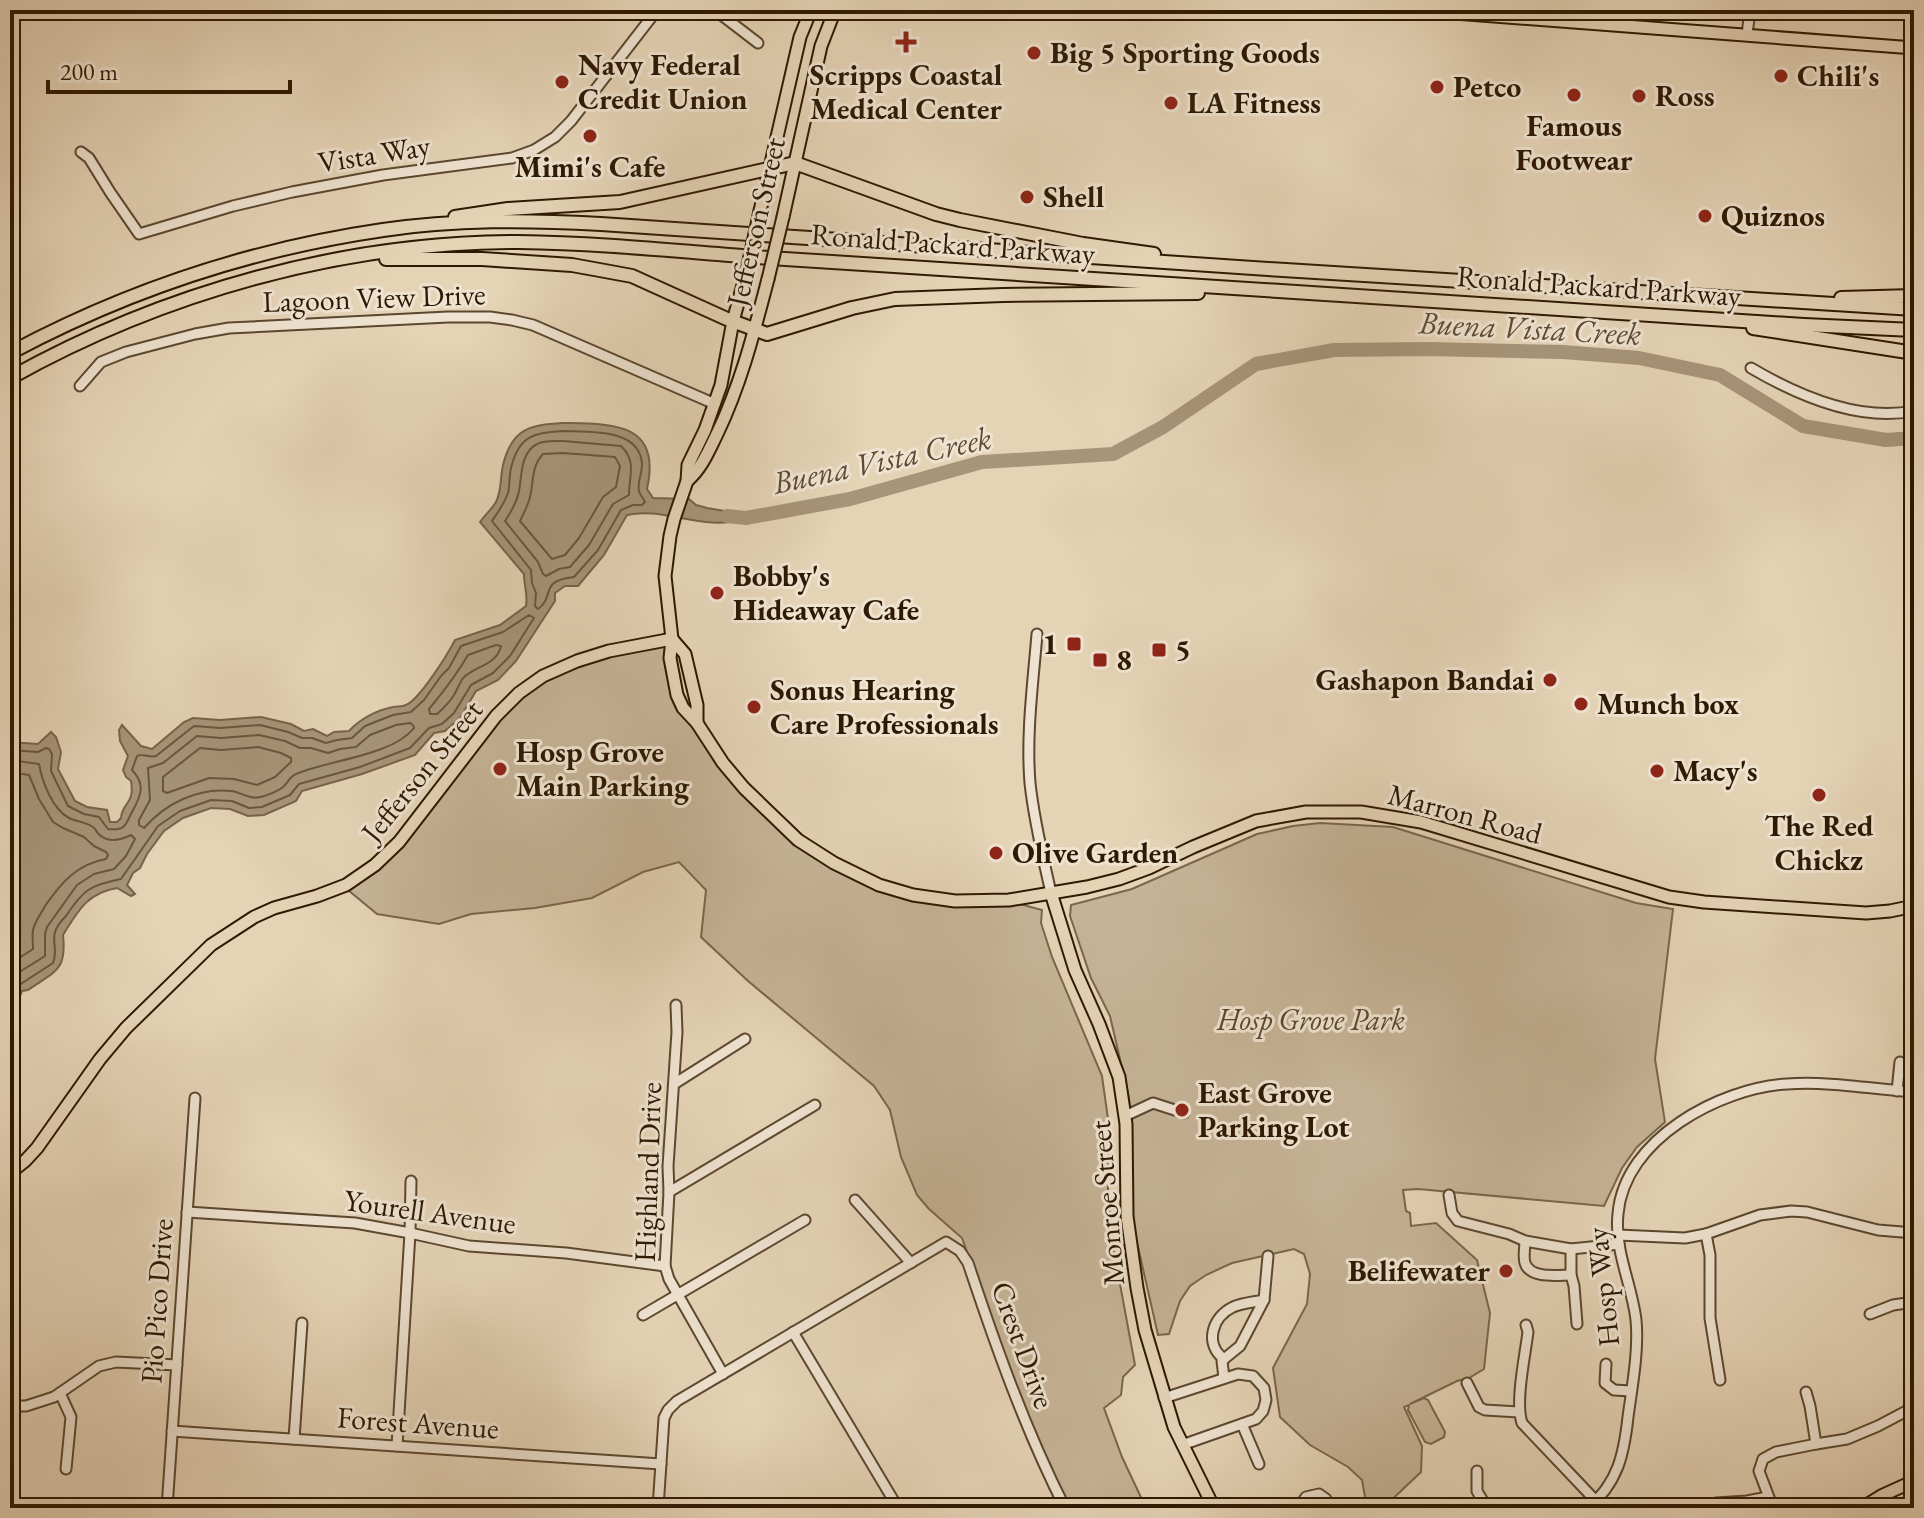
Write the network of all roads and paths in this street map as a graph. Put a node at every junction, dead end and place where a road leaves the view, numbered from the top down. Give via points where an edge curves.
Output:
1 (657, 10) edge
2 (715, 10) edge
3 (811, 10) edge
4 (835, 10) edge
5 (1415, 10) edge
6 (1750, 10) edge
7 (1747, 35) junction
8 (758, 43) dead end
9 (1914, 48) edge
10 (81, 152) dead end
11 (795, 163) junction
12 (771, 167) junction
13 (385, 229) junction
14 (331, 261) junction
15 (1268, 269) junction
16 (1291, 292) junction
17 (1914, 296) edge
18 (1764, 300) junction
19 (1914, 309) edge
20 (1695, 318) junction
21 (733, 321) junction
22 (755, 329) junction
23 (1914, 330) edge
24 (10, 353) edge
25 (1914, 353) edge
26 (1751, 368) dead end
27 (10, 378) edge
28 (80, 386) dead end
29 (715, 404) junction
30 (1914, 411) edge
31 (687, 481) junction
32 (1037, 634) dead end
33 (672, 639) junction
34 (1051, 893) junction
35 (1914, 906) edge
36 (676, 1005) dead end
37 (745, 1039) dead end
38 (1900, 1062) dead end
39 (674, 1084) junction
40 (1897, 1091) junction
41 (1914, 1092) edge
42 (195, 1098) dead end
43 (815, 1105) dead end
44 (1184, 1113) dead end
45 (1125, 1116) junction
46 (10, 1173) edge
47 (411, 1181) dead end
48 (669, 1192) junction
49 (1449, 1195) dead end
50 (855, 1200) dead end
51 (187, 1212) junction
52 (805, 1220) dead end
53 (410, 1233) junction
54 (1914, 1233) edge
55 (1706, 1234) junction
56 (1618, 1239) junction
57 (1525, 1241) junction
58 (1571, 1249) junction
59 (1268, 1256) dead end
60 (911, 1263) junction
61 (665, 1266) junction
62 (1571, 1275) junction
63 (678, 1294) junction
64 (1264, 1300) junction
65 (1914, 1302) edge
66 (1870, 1314) dead end
67 (643, 1315) dead end
68 (302, 1323) dead end
69 (1577, 1324) dead end
70 (1526, 1325) dead end
71 (793, 1332) junction
72 (1224, 1359) junction
73 (1606, 1364) dead end
74 (177, 1365) junction
75 (723, 1374) junction
76 (1224, 1378) junction
77 (1720, 1380) dead end
78 (1467, 1383) dead end
79 (1631, 1391) junction
80 (1806, 1392) dead end
81 (60, 1393) junction
82 (1164, 1398) junction
83 (10, 1406) edge
84 (1914, 1407) edge
85 (1519, 1412) junction
86 (1242, 1424) junction
87 (172, 1431) junction
88 (294, 1439) junction
89 (1816, 1444) junction
90 (1182, 1445) junction
91 (397, 1446) junction
92 (661, 1464) junction
93 (1259, 1464) dead end
94 (66, 1469) dead end
95 (1477, 1471) dead end
96 (1914, 1481) edge
97 (1768, 1497) junction
98 (1592, 1504) edge
99 (167, 1508) edge
100 (658, 1508) edge
101 (898, 1508) edge
102 (1065, 1508) edge
103 (1214, 1508) edge
104 (1298, 1508) edge
105 (1329, 1508) edge
106 (1487, 1508) edge
107 (1711, 1508) edge
108 (1773, 1508) edge
109 (1862, 1508) edge

1 - 10 street, Vista Way via 571,121 555,137 512,158 292,192 139,234
2 - 8 street
3 - 12 main road, Jefferson Street
4 - 11 main road, Jefferson Street via 821,46
5 - 7 main road
6 - 7 street
7 - 9 main road
11 - 12 highway
11 - 15 highway via 960,220 1083,244
11 - 22 main road, Jefferson Street, bridge
12 - 13 highway via 620,202 508,209
12 - 21 main road, Jefferson Street, bridge
13 - 15 highway, Ronald Packard Parkway via 549,221
13 - 24 highway, Ronald Packard Parkway via 262,254 183,278 97,310
14 - 16 highway, Ronald Packard Parkway via 442,246 585,244
14 - 21 highway via 466,258 572,265 632,276
14 - 27 highway, Ronald Packard Parkway via 190,298 102,332
15 - 18 highway, Ronald Packard Parkway
16 - 20 highway, Ronald Packard Parkway
16 - 22 highway via 922,297 852,308 767,334
17 - 18 highway
18 - 19 highway, Ronald Packard Parkway
20 - 23 highway, Ronald Packard Parkway
20 - 25 highway
21 - 22 highway
21 - 29 main road, Jefferson Street
22 - 31 main road, Jefferson Street via 720,427 699,470
26 - 30 street via 1832,405
28 - 29 street, Lagoon View Drive via 101,362 126,352 229,328 490,317 533,325
29 - 31 main road, Jefferson Street via 688,465
31 - 33 main road, Jefferson Street via 670,536 665,576
32 - 34 street via 1030,783
33 - 34 main road, Marron Road via 670,658 683,708 744,788 798,840 879,885 913,895 955,901
33 - 46 main road, Jefferson Street via 577,661 519,693 375,865 346,885 254,917 211,945 126,1028 37,1148
34 - 35 main road, Marron Road via 1130,875 1256,821 1306,812 1361,812 1421,822 1669,897 1866,913
34 - 45 main road, Monroe Street via 1075,970 1119,1077
36 - 39 street, Highland Drive
37 - 39 street
38 - 40 street
39 - 48 street, Highland Drive
40 - 41 street, Hosp Way
40 - 56 street, Hosp Way via 1785,1084 1747,1090 1711,1104 1662,1135 1638,1160 1624,1185
42 - 51 street, Pio Pico Drive
43 - 48 street
44 - 45 street via 1153,1103
45 - 82 main road, Monroe Street via 1127,1216 1145,1330
47 - 53 street
48 - 61 street, Highland Drive
49 - 57 street via 1458,1221
50 - 60 street
51 - 53 street, Yourell Avenue via 355,1223
51 - 74 street, Pio Pico Drive
52 - 63 street
53 - 61 street, Yourell Avenue via 469,1246
53 - 91 street
54 - 55 street via 1791,1211 1760,1215
55 - 56 street
55 - 77 street via 1710,1318
56 - 58 street
56 - 79 street, Hosp Way via 1637,1324
57 - 58 street
57 - 62 street via 1525,1263 1531,1272
58 - 62 street
59 - 64 street
60 - 71 street
60 - 102 street, Crest Drive via 946,1242 968,1263 1014,1397
61 - 63 street, Highland Drive
62 - 69 street
63 - 67 street
63 - 75 street, Highland Drive
64 - 72 street via 1240,1346
64 - 72 street via 1234,1307 1214,1323 1212,1340
65 - 66 street
68 - 88 street
70 - 85 street
71 - 75 street
71 - 101 street
72 - 76 street
73 - 79 street via 1605,1383 1614,1390
74 - 81 street via 99,1366
74 - 87 street, Pio Pico Drive
75 - 92 street via 668,1410
76 - 82 street
76 - 86 street via 1253,1376 1264,1388 1263,1411
78 - 85 street via 1479,1407
79 - 98 street, Hosp Way via 1620,1464
80 - 89 street
81 - 83 street via 26,1406
81 - 94 street via 71,1417
82 - 90 main road, Monroe Street
84 - 89 street via 1847,1439
85 - 98 street via 1522,1423
86 - 90 street
86 - 93 street
87 - 88 street, Forest Avenue
87 - 99 street, Pio Pico Drive
88 - 91 street, Forest Avenue
89 - 97 street via 1763,1459 1759,1471
90 - 103 main road, Monroe Street
91 - 92 street, Forest Avenue
92 - 100 street
95 - 106 street via 1477,1491
96 - 109 main road
97 - 107 street
97 - 108 street
104 - 105 street via 1306,1497 1319,1494

